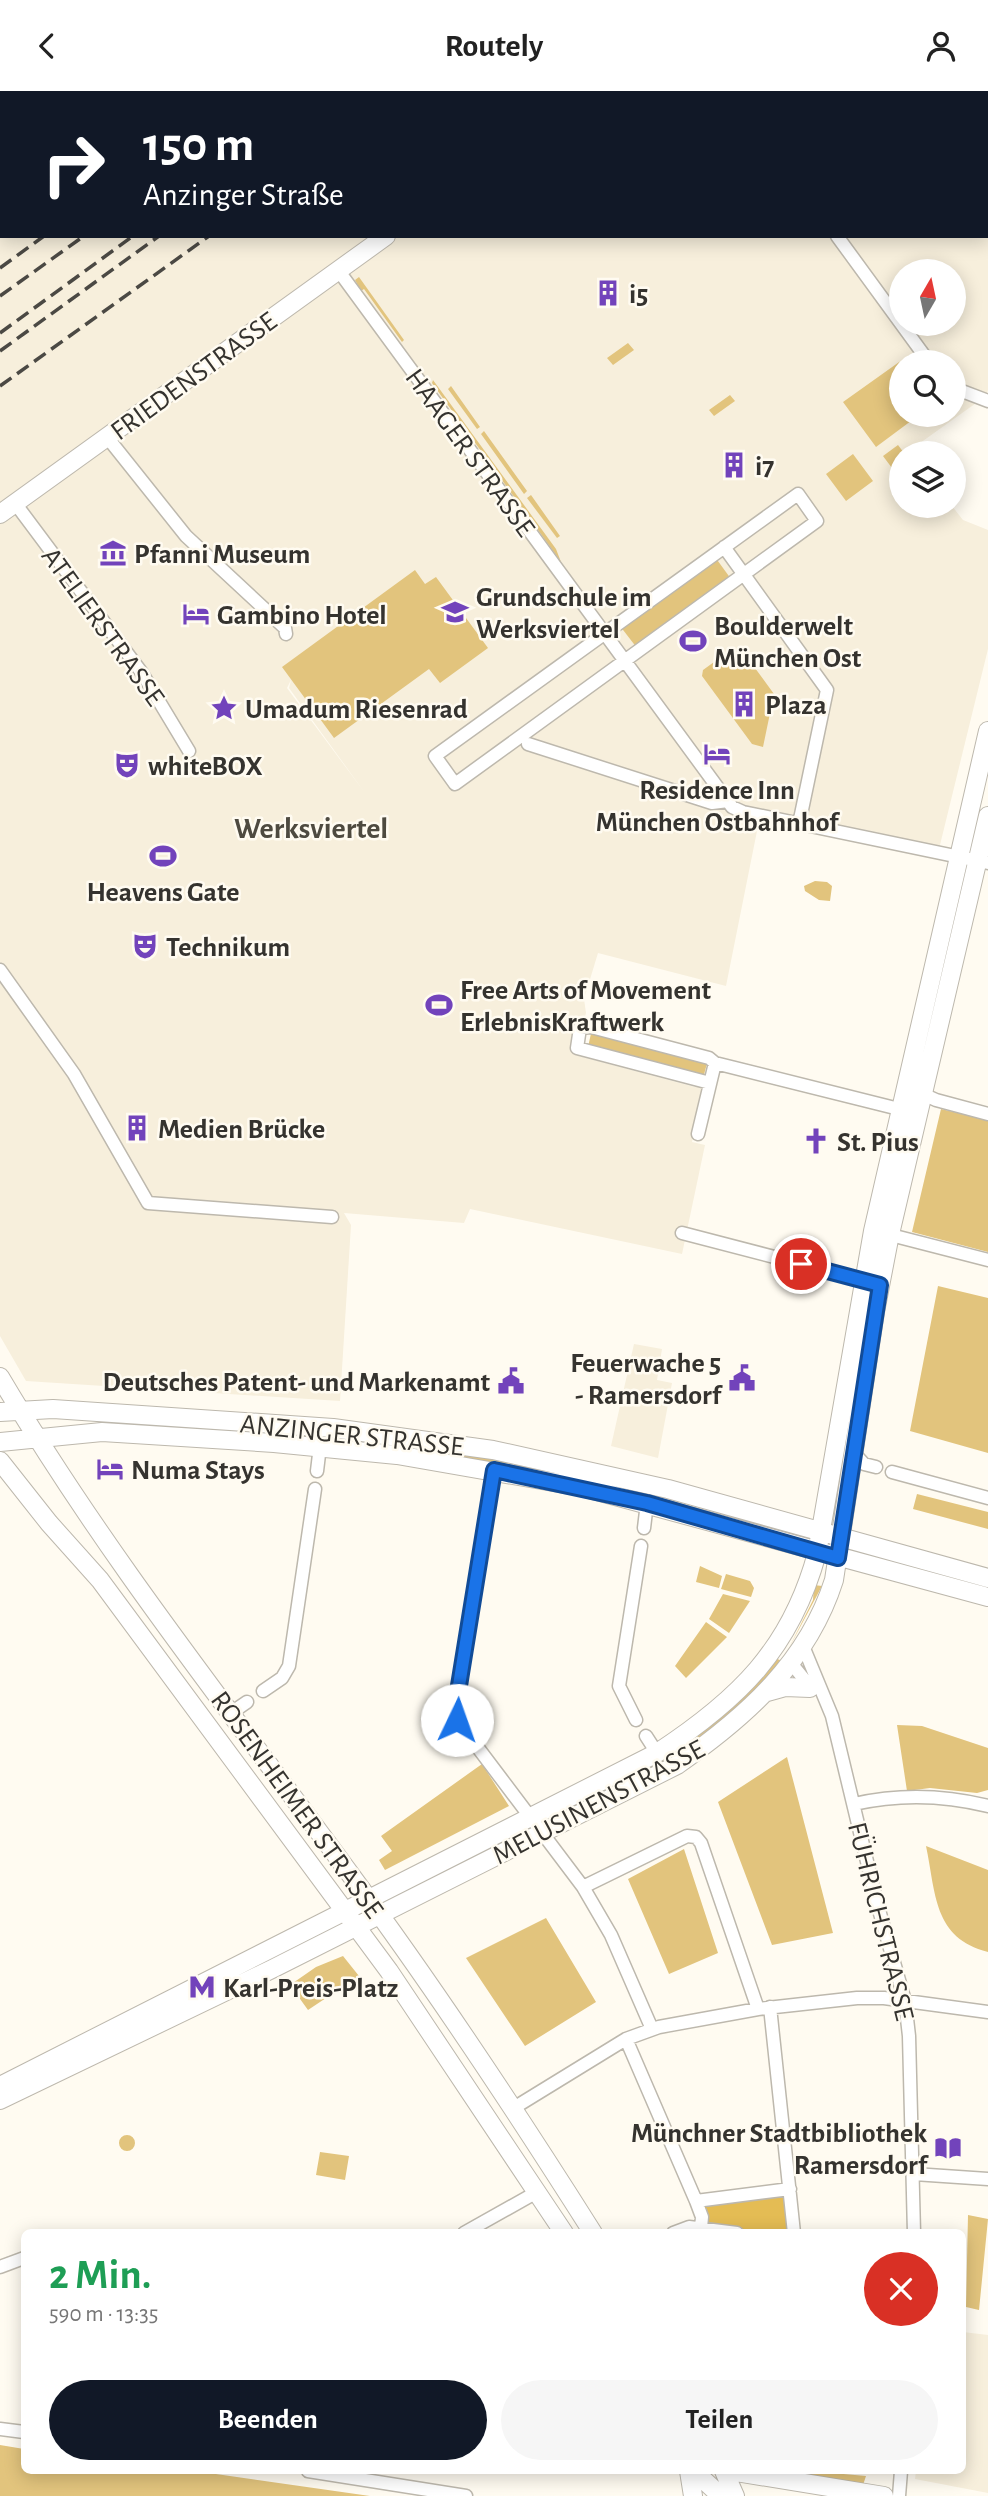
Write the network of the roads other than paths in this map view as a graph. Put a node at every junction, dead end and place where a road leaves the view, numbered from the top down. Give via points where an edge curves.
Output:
1 (383, 238) edge
2 (838, 238) edge
3 (338, 270) junction
4 (920, 350) edge
5 (966, 393) edge
6 (988, 401) edge
7 (107, 437) junction
8 (15, 503) junction
9 (0, 514) edge
10 (724, 547) junction
11 (744, 574) junction
12 (286, 634) dead end
13 (604, 634) junction
14 (624, 661) junction
15 (988, 731) edge
16 (528, 744) dead end
17 (189, 751) dead end
18 (727, 801) junction
19 (988, 817) edge
20 (799, 824) junction
21 (958, 857) junction
22 (982, 862) edge
23 (0, 970) edge
24 (715, 1063) junction
25 (710, 1083) junction
26 (913, 1090) junction
27 (899, 1109) junction
28 (988, 1114) edge
29 (698, 1134) dead end
30 (332, 1217) dead end
31 (881, 1233) junction
32 (682, 1234) dead end
33 (988, 1260) edge
34 (872, 1282) junction
35 (0, 1377) edge
36 (19, 1410) junction
37 (0, 1412) edge
38 (36, 1438) junction
39 (0, 1442) edge
40 (320, 1446) junction
41 (854, 1453) junction
42 (0, 1461) edge
43 (876, 1467) dead end
44 (494, 1470) junction
45 (317, 1471) dead end
46 (892, 1472) dead end
47 (315, 1489) dead end
48 (988, 1497) edge
49 (647, 1503) junction
50 (644, 1528) dead end
51 (821, 1534) junction
52 (841, 1539) junction
53 (641, 1546) dead end
54 (817, 1552) junction
55 (838, 1558) junction
56 (988, 1578) edge
57 (988, 1597) edge
58 (779, 1641) junction
59 (803, 1646) junction
60 (791, 1663) junction
61 (263, 1691) dead end
62 (767, 1692) junction
63 (817, 1693) junction
64 (247, 1702) dead end
65 (231, 1713) junction
66 (636, 1720) dead end
67 (646, 1736) dead end
68 (657, 1753) junction
69 (854, 1804) junction
70 (988, 1806) edge
71 (525, 1813) junction
72 (541, 1833) junction
73 (583, 1887) junction
74 (375, 1908) junction
75 (351, 1920) junction
76 (905, 2001) junction
77 (764, 2008) junction
78 (988, 2012) edge
79 (652, 2029) junction
80 (626, 2039) junction
81 (0, 2086) edge
82 (0, 2100) edge
83 (512, 2109) junction
84 (914, 2173) junction
85 (988, 2179) edge
86 (790, 2189) junction
87 (537, 2192) junction
88 (696, 2200) junction
89 (701, 2228) junction
90 (471, 2229) edge
91 (561, 2229) edge
92 (590, 2229) edge
93 (684, 2229) edge
94 (708, 2229) edge
95 (794, 2229) edge
96 (914, 2229) edge
97 (21, 2259) edge
98 (0, 2267) edge
99 (0, 2429) edge
100 (21, 2432) edge
101 (349, 2474) edge
102 (691, 2474) edge
103 (695, 2474) edge
104 (725, 2474) edge
105 (748, 2474) edge
106 (901, 2474) edge
107 (466, 2496) edge
108 (693, 2496) edge
109 (721, 2496) edge
110 (735, 2496) edge
111 (884, 2496) edge
112 (899, 2496) edge

1 - 3 main road, FRIEDENSTRASSE
2 - 4 street
3 - 7 main road, FRIEDENSTRASSE
3 - 13 street, HAAGER STRASSE
5 - 6 street
7 - 8 main road, FRIEDENSTRASSE
7 - 12 street via 186,536 285,628
8 - 9 main road, FRIEDENSTRASSE
8 - 17 street, ATELIERSTRASSE via 142,673
10 - 11 street
10 - 11 street via 798,494 817,521
10 - 13 street
11 - 14 street
11 - 20 street via 827,690
13 - 14 street, HAAGER STRASSE
13 - 14 street via 435,756 454,784
14 - 18 street, HAAGER STRASSE
15 - 21 main road
16 - 18 street via 712,803
18 - 20 street via 743,812
19 - 22 main road
20 - 21 street
21 - 22 street
21 - 26 main road
22 - 26 main road
23 - 30 street via 74,1073 148,1203
24 - 25 street
24 - 25 street via 585,1025 575,1045
24 - 27 street
25 - 29 street
26 - 27 main road
26 - 28 street
26 - 31 main road
27 - 31 main road
31 - 33 street
31 - 34 main road
32 - 34 street
34 - 41 main road, MELUSINENSTRASSE
34 - 51 main road, MELUSINENSTRASSE
35 - 36 main road, ROSENHEIMER STRASSE
36 - 37 main road, ANZINGER STRASSE
36 - 38 main road, ROSENHEIMER STRASSE
36 - 51 main road, ANZINGER STRASSE via 333,1428 431,1440 587,1469
38 - 39 main road, ANZINGER STRASSE
38 - 40 main road, ANZINGER STRASSE via 102,1432
38 - 65 main road, ROSENHEIMER STRASSE
40 - 44 main road, ANZINGER STRASSE
40 - 45 street
41 - 43 street via 864,1464
41 - 52 main road, MELUSINENSTRASSE
42 - 75 main road, ROSENHEIMER STRASSE via 100,1580
44 - 49 main road, ANZINGER STRASSE
44 - 71 street via 456,1716
46 - 48 street
47 - 61 street via 289,1666 282,1678
49 - 50 street
49 - 54 main road, ANZINGER STRASSE
51 - 52 main road, ANZINGER STRASSE
51 - 54 main road, MELUSINENSTRASSE
52 - 55 main road, MELUSINENSTRASSE
52 - 56 main road, ANZINGER STRASSE
53 - 66 street via 620,1686
54 - 55 main road, ANZINGER STRASSE
54 - 58 main road, MELUSINENSTRASSE via 804,1593
55 - 57 main road, ANZINGER STRASSE
55 - 59 main road, MELUSINENSTRASSE via 831,1591
58 - 60 main road
58 - 68 main road, MELUSINENSTRASSE via 727,1703
59 - 60 main road, MELUSINENSTRASSE
59 - 63 street, FÜHRICHSTRASSE
60 - 62 main road, MELUSINENSTRASSE
60 - 63 street, FÜHRICHSTRASSE
62 - 63 main road via 785,1687
62 - 72 main road, MELUSINENSTRASSE via 727,1731 677,1765
63 - 69 street, FÜHRICHSTRASSE
64 - 65 street
65 - 74 main road, ROSENHEIMER STRASSE
67 - 68 street
68 - 71 main road, MELUSINENSTRASSE
69 - 70 street via 928,1797
69 - 76 street, FÜHRICHSTRASSE
71 - 72 street
71 - 74 main road, MELUSINENSTRASSE
72 - 73 street
72 - 74 main road, MELUSINENSTRASSE
73 - 77 street via 687,1836 696,1837
73 - 79 street via 611,1935
74 - 75 main road, MELUSINENSTRASSE
74 - 83 main road, ROSENHEIMER STRASSE
75 - 81 main road
75 - 82 main road
75 - 87 main road, ROSENHEIMER STRASSE
76 - 77 street via 857,1998
76 - 78 street
76 - 84 street, FÜHRICHSTRASSE
77 - 79 street
77 - 86 street
79 - 80 street
80 - 83 street
80 - 88 street
83 - 92 main road, ROSENHEIMER STRASSE
84 - 85 street
84 - 96 street, FÜHRICHSTRASSE
86 - 88 street
86 - 95 street
87 - 90 street
87 - 91 main road, ROSENHEIMER STRASSE
88 - 89 street
89 - 93 street
89 - 94 street
97 - 98 street
99 - 100 street
101 - 107 street
102 - 108 main road
103 - 109 main road
104 - 110 main road
105 - 111 main road
106 - 112 street

